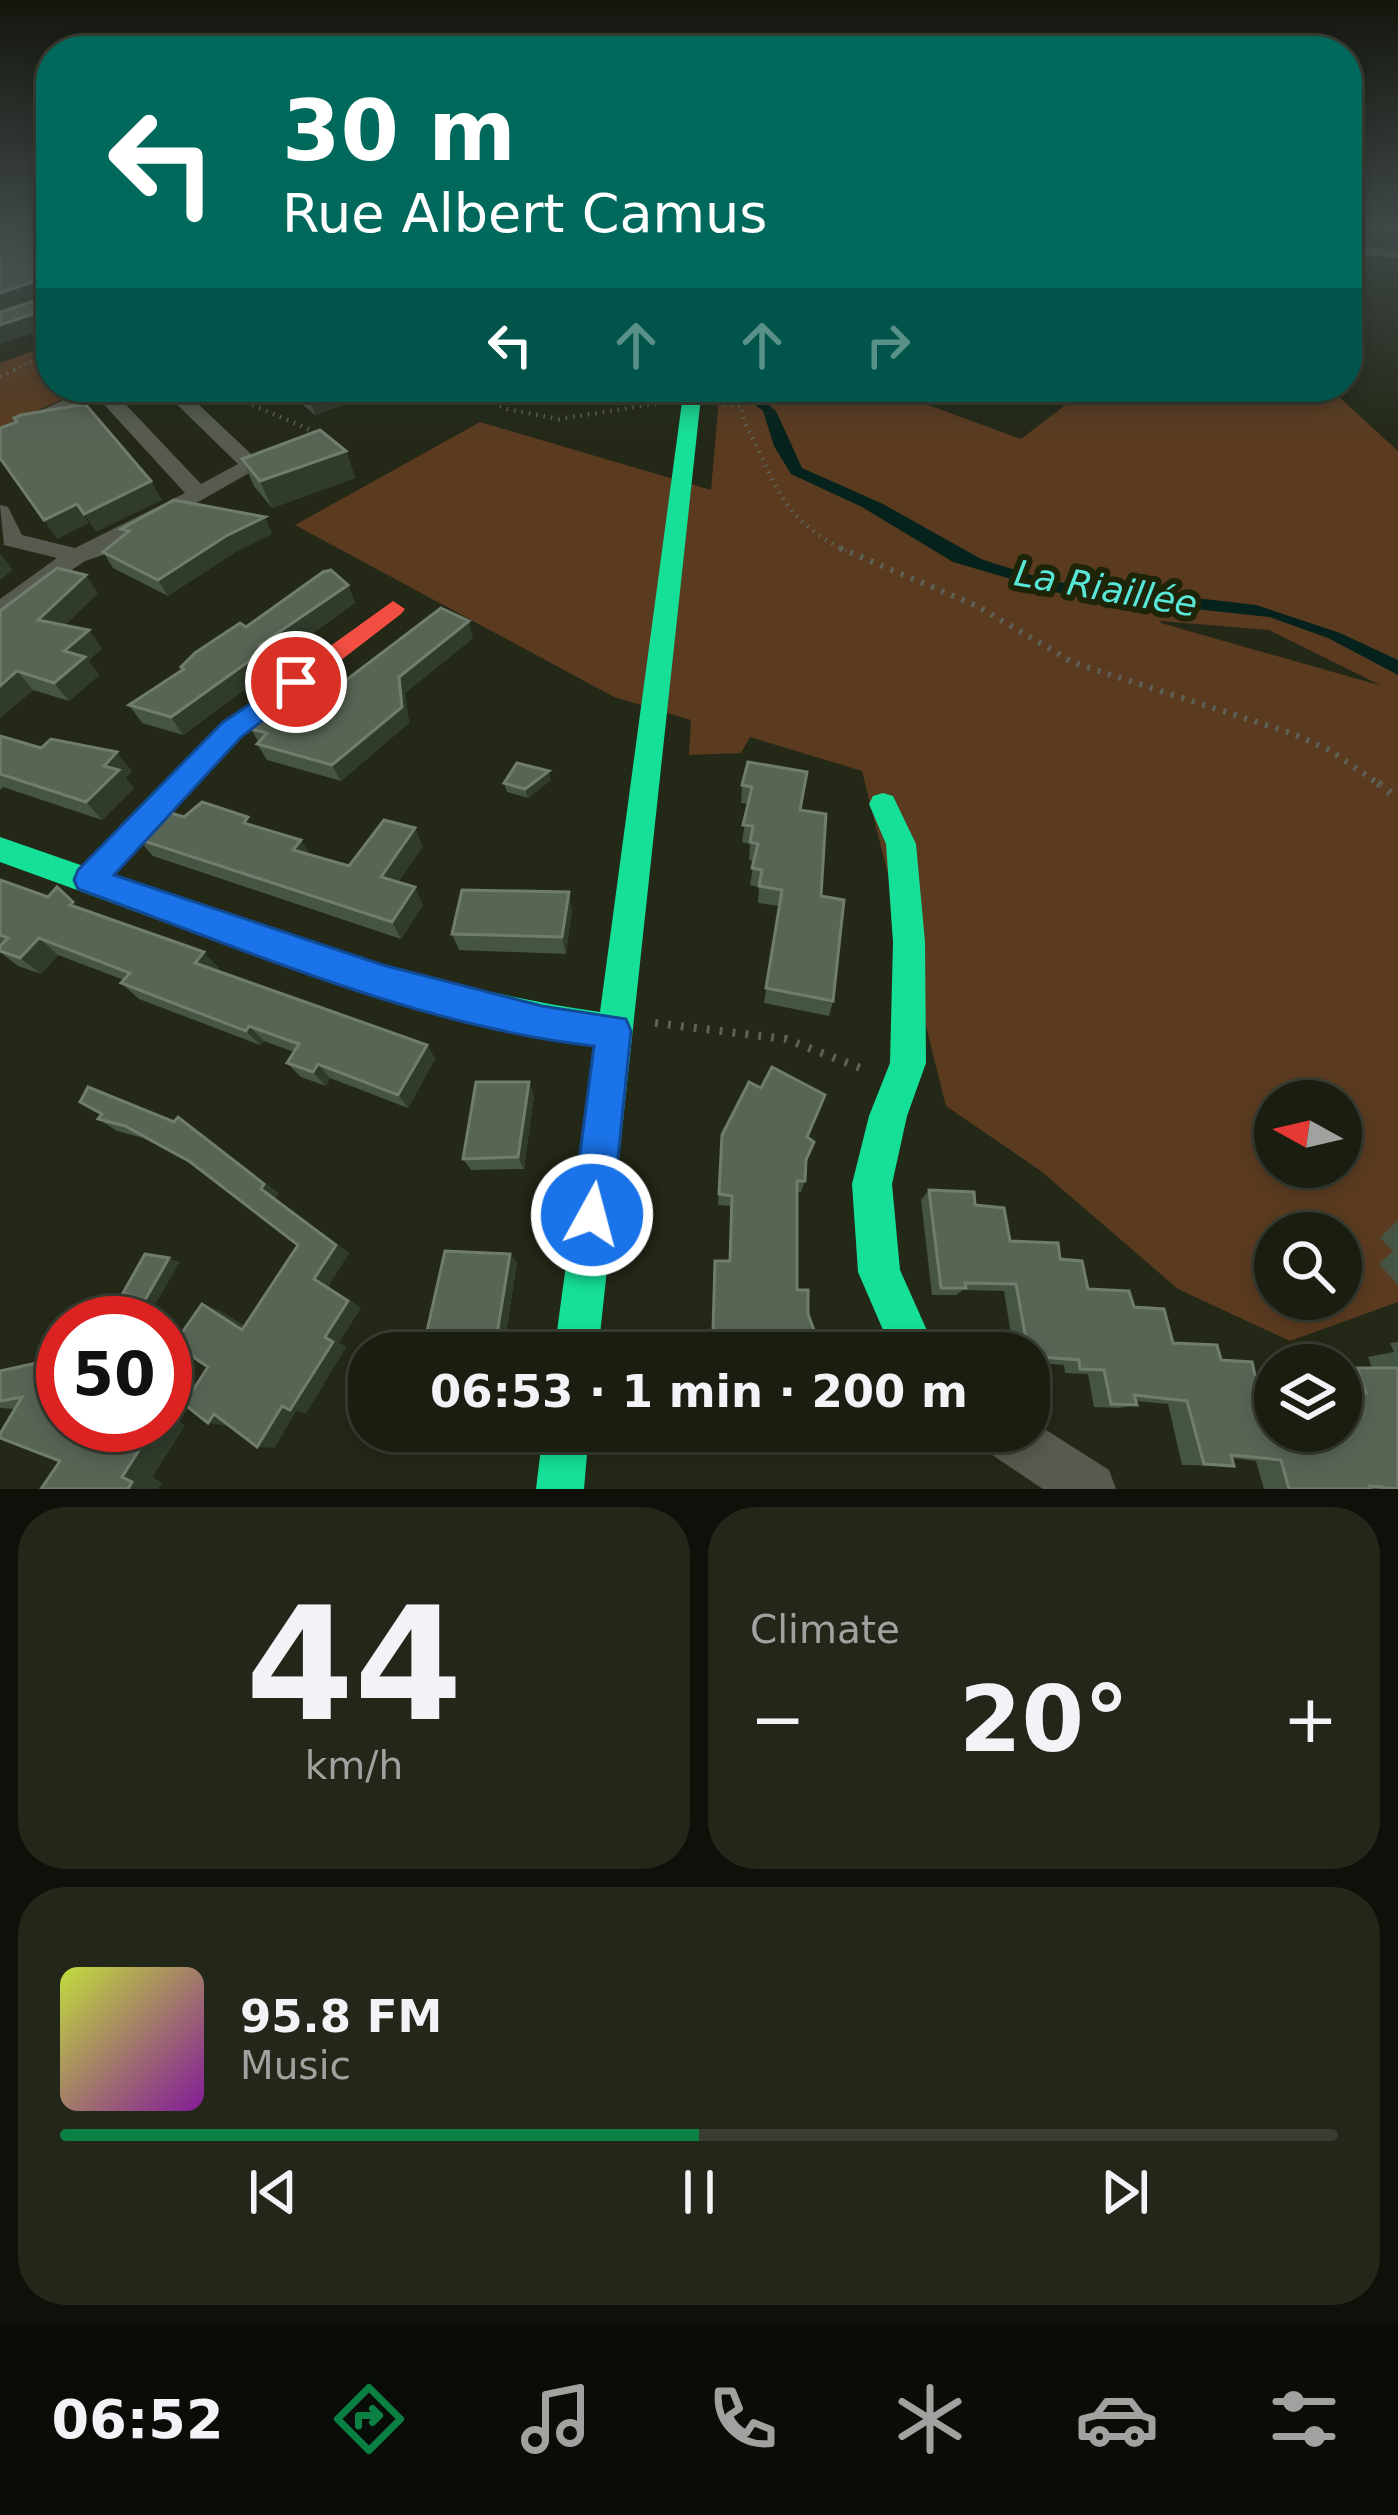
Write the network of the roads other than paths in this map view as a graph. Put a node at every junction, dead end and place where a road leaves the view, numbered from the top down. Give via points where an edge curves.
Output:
1 (74, 402) edge
2 (116, 402) edge
3 (185, 402) edge
4 (692, 402) edge
5 (0, 436) edge
6 (196, 493) junction
7 (0, 512) edge
8 (76, 556) junction
9 (393, 609) dead end
10 (0, 611) edge
11 (883, 804) dead end
12 (0, 849) edge
13 (89, 880) junction
14 (615, 1024) junction
15 (578, 1332) edge
16 (906, 1332) edge
17 (564, 1452) edge
18 (1033, 1452) edge
19 (560, 1489) edge
20 (1090, 1489) edge

1 - 5 street
2 - 6 street
3 - 6 street via 252,465
4 - 14 street
6 - 8 street
7 - 8 street via 12,540
8 - 10 street
9 - 13 street via 232,730
11 - 16 street via 901,844 908,1064 872,1184 879,1272
12 - 13 street
13 - 14 street via 383,981 542,1023
14 - 15 street
17 - 19 street
18 - 20 street

